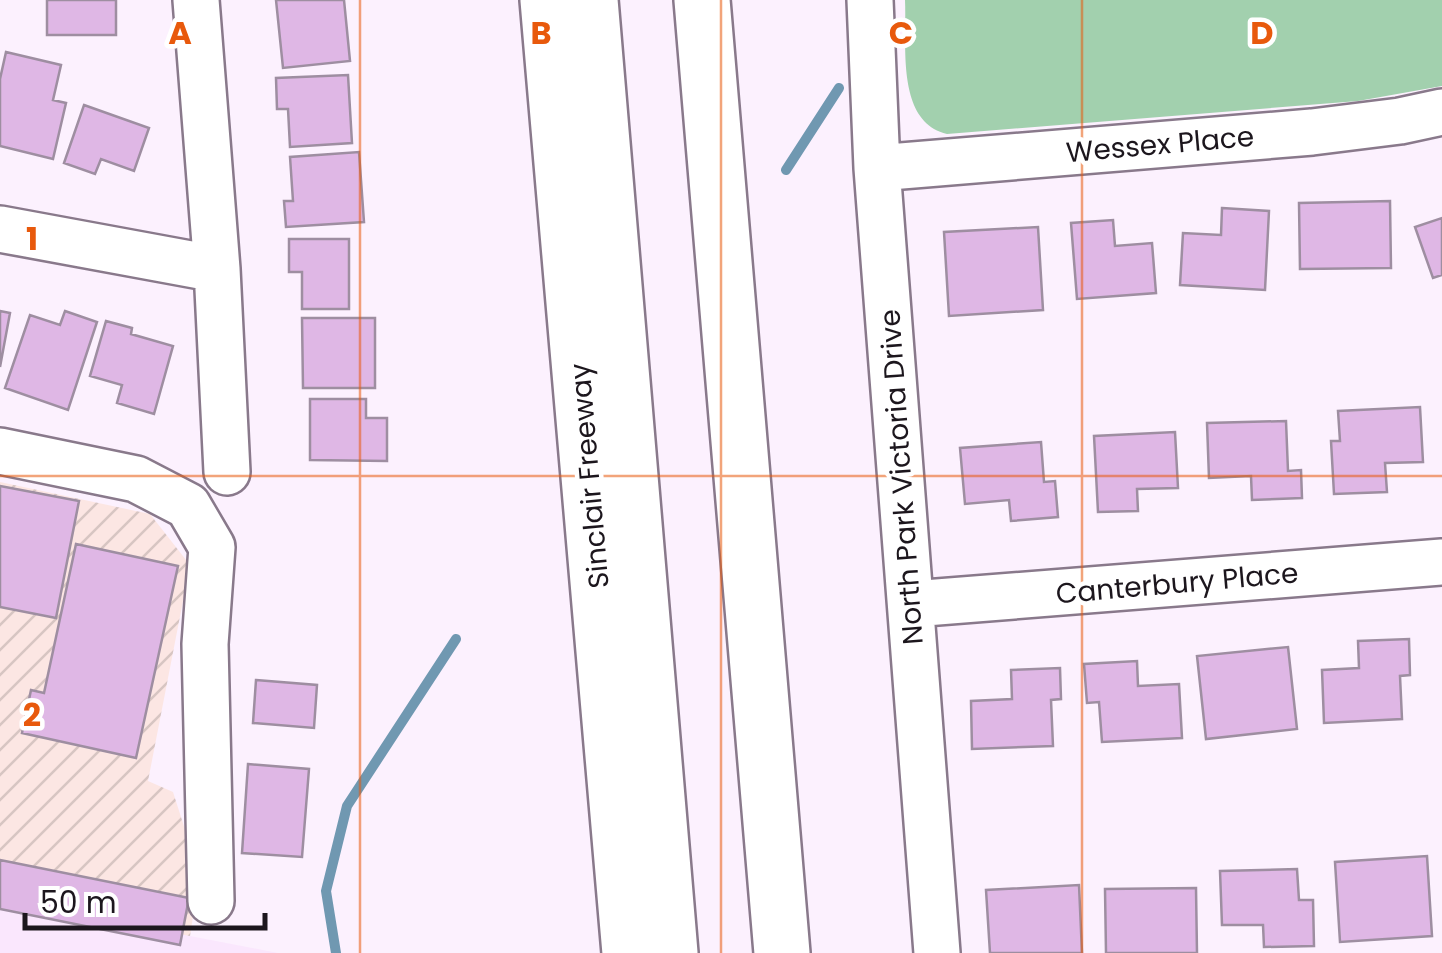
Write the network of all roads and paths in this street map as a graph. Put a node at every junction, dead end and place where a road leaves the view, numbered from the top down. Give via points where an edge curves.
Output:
1 (196, 0) edge
2 (548, 0) edge
3 (590, 0) edge
4 (702, 0) edge
5 (870, 0) edge
6 (1442, 112) edge
7 (878, 168) junction
8 (0, 229) edge
9 (217, 269) junction
10 (0, 451) edge
11 (227, 472) dead end
12 (1442, 562) edge
13 (912, 604) junction
14 (211, 901) dead end
15 (630, 953) edge
16 (670, 953) edge
17 (782, 953) edge
18 (937, 953) edge

1 - 9 street
2 - 15 highway, Sinclair Freeway
3 - 16 highway
4 - 17 highway
5 - 7 street, North Park Victoria Drive
6 - 7 street, Wessex Place via 1312,132
7 - 13 street, North Park Victoria Drive
8 - 9 street
9 - 11 street
10 - 14 street via 136,480 188,506 212,548 205,644
12 - 13 street, Canterbury Place
13 - 18 street, North Park Victoria Drive

